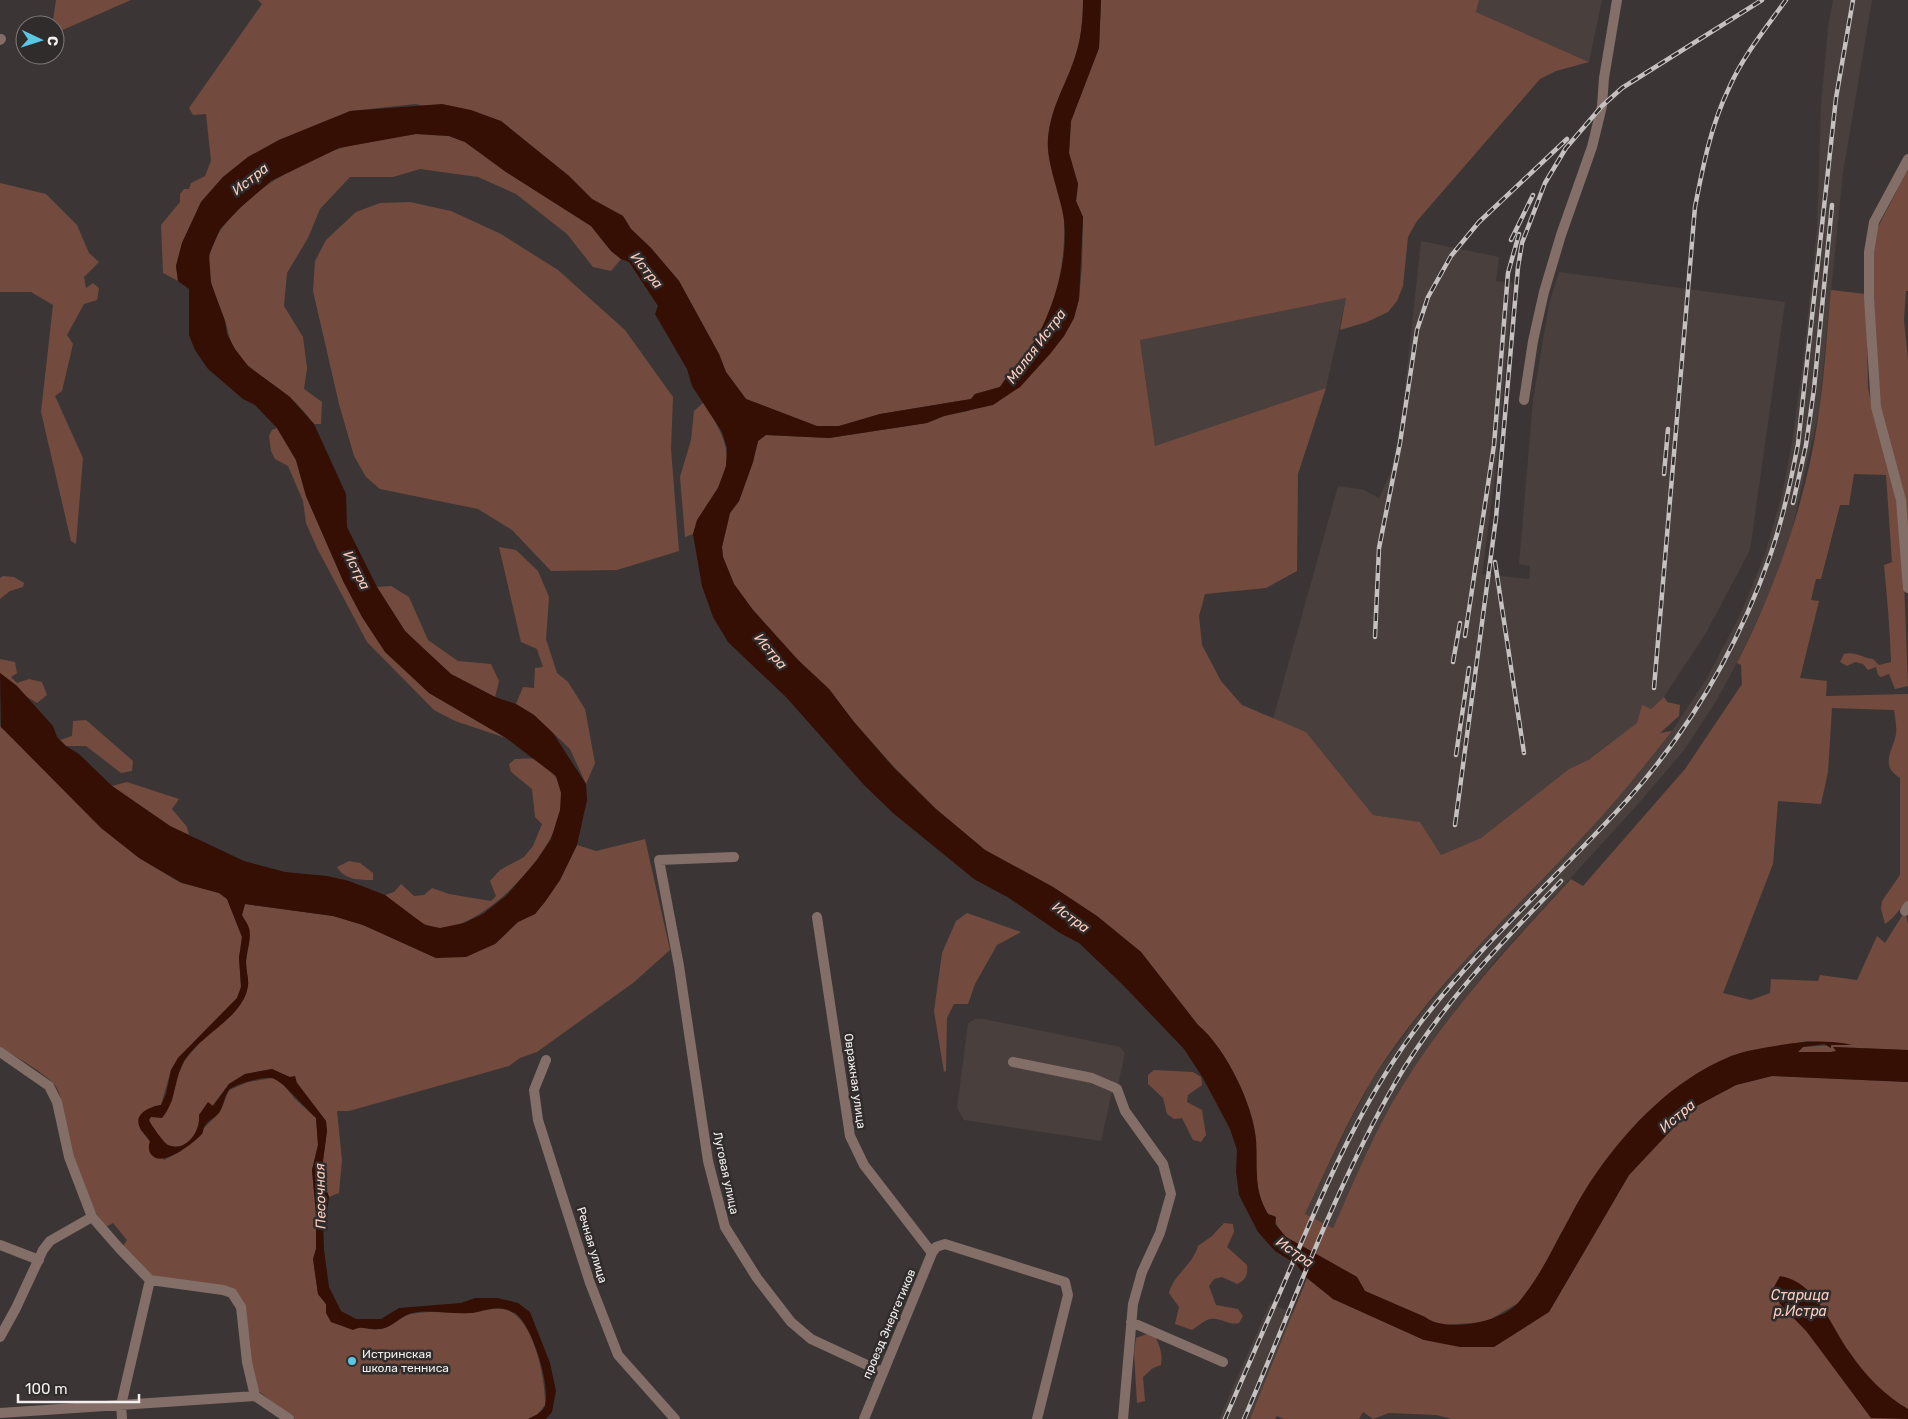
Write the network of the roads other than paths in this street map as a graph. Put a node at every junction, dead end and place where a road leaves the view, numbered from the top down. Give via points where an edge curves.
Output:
1 (1617, 0) edge
2 (1908, 159) edge
3 (1524, 400) dead end
4 (1908, 588) edge
5 (734, 857) dead end
6 (817, 917) dead end
7 (0, 1052) edge
8 (546, 1060) dead end
9 (1013, 1062) dead end
10 (92, 1217) junction
11 (0, 1245) edge
12 (932, 1253) junction
13 (39, 1260) junction
14 (150, 1280) junction
15 (1131, 1322) junction
16 (0, 1337) edge
17 (1223, 1362) dead end
18 (882, 1372) junction
19 (255, 1396) junction
20 (121, 1405) junction
21 (0, 1413) edge
22 (122, 1419) edge
23 (289, 1419) edge
24 (675, 1419) edge
25 (864, 1419) edge
26 (1037, 1419) edge
27 (1123, 1419) edge

1 - 3 street via 1602,106 1592,147 1544,292
2 - 4 street via 1874,222 1869,252 1876,407 1901,500
5 - 18 street, Луговая улица via 659,860 679,966 708,1161 725,1227 757,1278 791,1322 812,1339
6 - 12 street, Овражная улица via 850,1136 864,1165
7 - 10 street via 49,1086 57,1102 68,1156
8 - 24 street, Речная улица via 534,1090 538,1120 590,1283 618,1355
9 - 15 street via 1092,1078 1113,1086 1125,1111 1164,1164 1171,1194 1160,1232 1142,1272
10 - 13 street via 50,1241
10 - 14 street
11 - 13 street
12 - 18 street, проезд Энергетиков
12 - 26 street via 936,1247 945,1244 1065,1282 1068,1295
13 - 16 street
14 - 19 street via 232,1294 241,1307 247,1362
14 - 20 street
15 - 17 street
15 - 27 street
18 - 25 street, проезд Энергетиков
19 - 20 street
19 - 23 street
20 - 21 street
20 - 22 street

